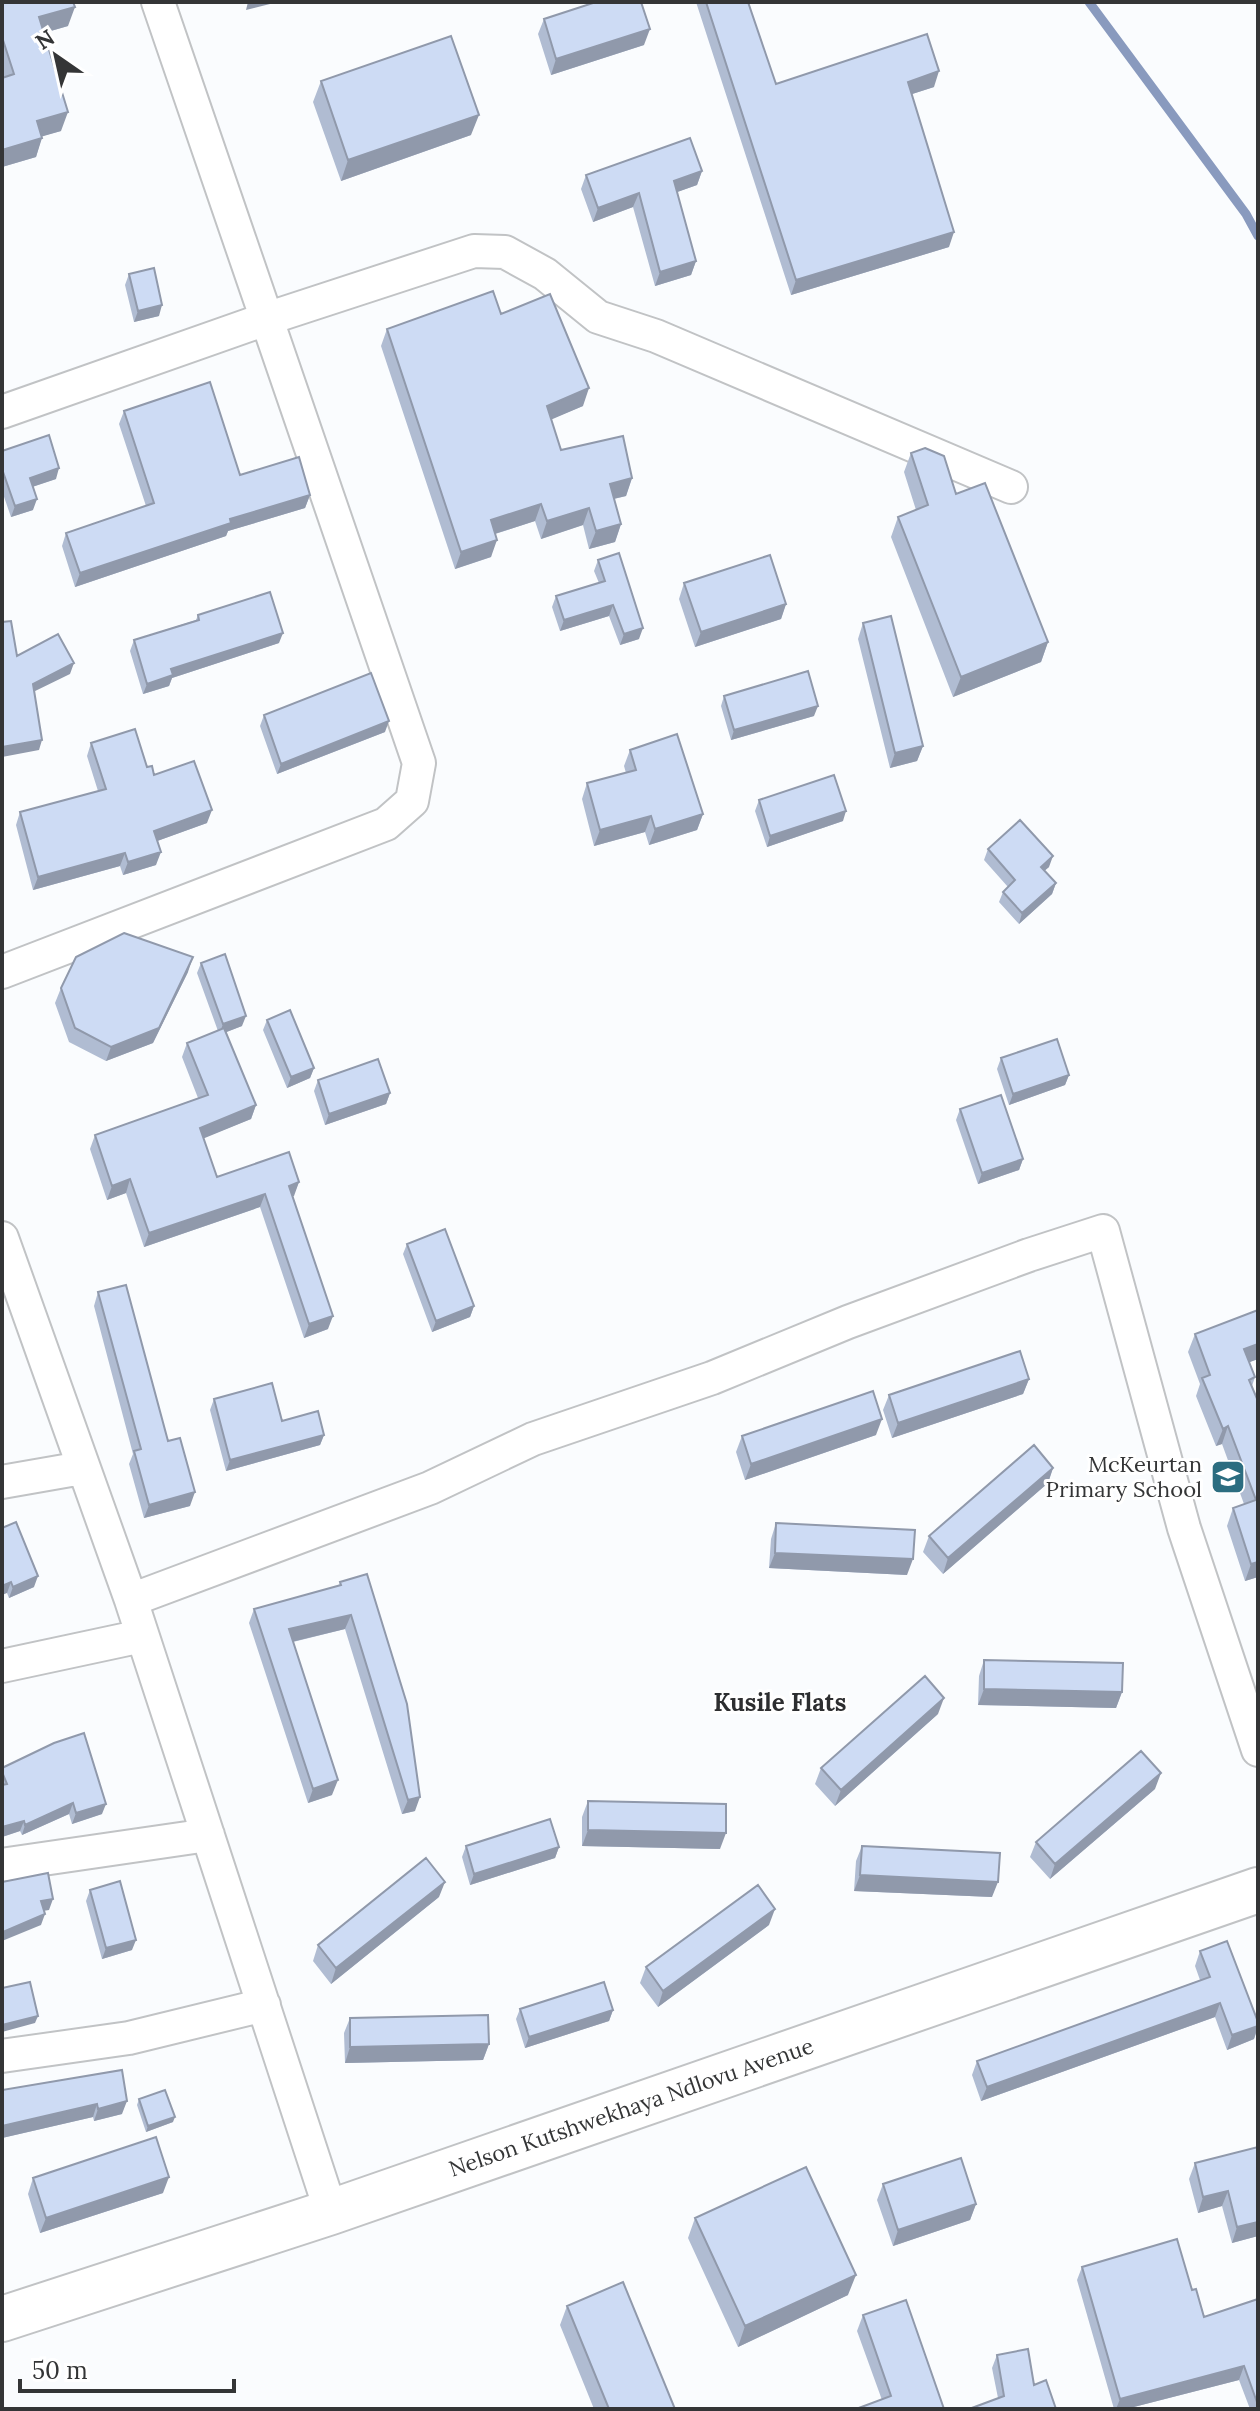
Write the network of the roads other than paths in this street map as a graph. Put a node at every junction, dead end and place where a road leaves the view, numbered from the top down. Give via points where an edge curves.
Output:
1 (158, 2) edge
2 (266, 319) junction
3 (2, 412) edge
4 (1011, 487) dead end
5 (2, 972) edge
6 (2, 1238) edge
7 (82, 1468) junction
8 (2, 1482) edge
9 (131, 1600) junction
10 (142, 1636) junction
11 (2, 1666) edge
12 (1258, 1750) edge
13 (208, 1835) junction
14 (2, 1865) edge
15 (1258, 1890) edge
16 (264, 2005) junction
17 (2, 2056) edge
18 (331, 2212) junction
19 (2, 2319) edge

1 - 2 street
2 - 3 street
2 - 4 street via 474,251 505,252 545,274 598,317 656,336
2 - 5 street via 419,763 412,801 386,824
6 - 7 street
7 - 8 street
7 - 9 street
9 - 10 street
9 - 12 street via 430,1488 533,1439 712,1378 862,1317 1103,1231 1184,1528
10 - 11 street
10 - 13 street
13 - 14 street
13 - 16 street
15 - 18 street, Nelson Kutshwekhaya Ndlovu Avenue
16 - 17 street via 129,2038
16 - 18 street
18 - 19 street, Nelson Kutshwekhaya Ndlovu Avenue

